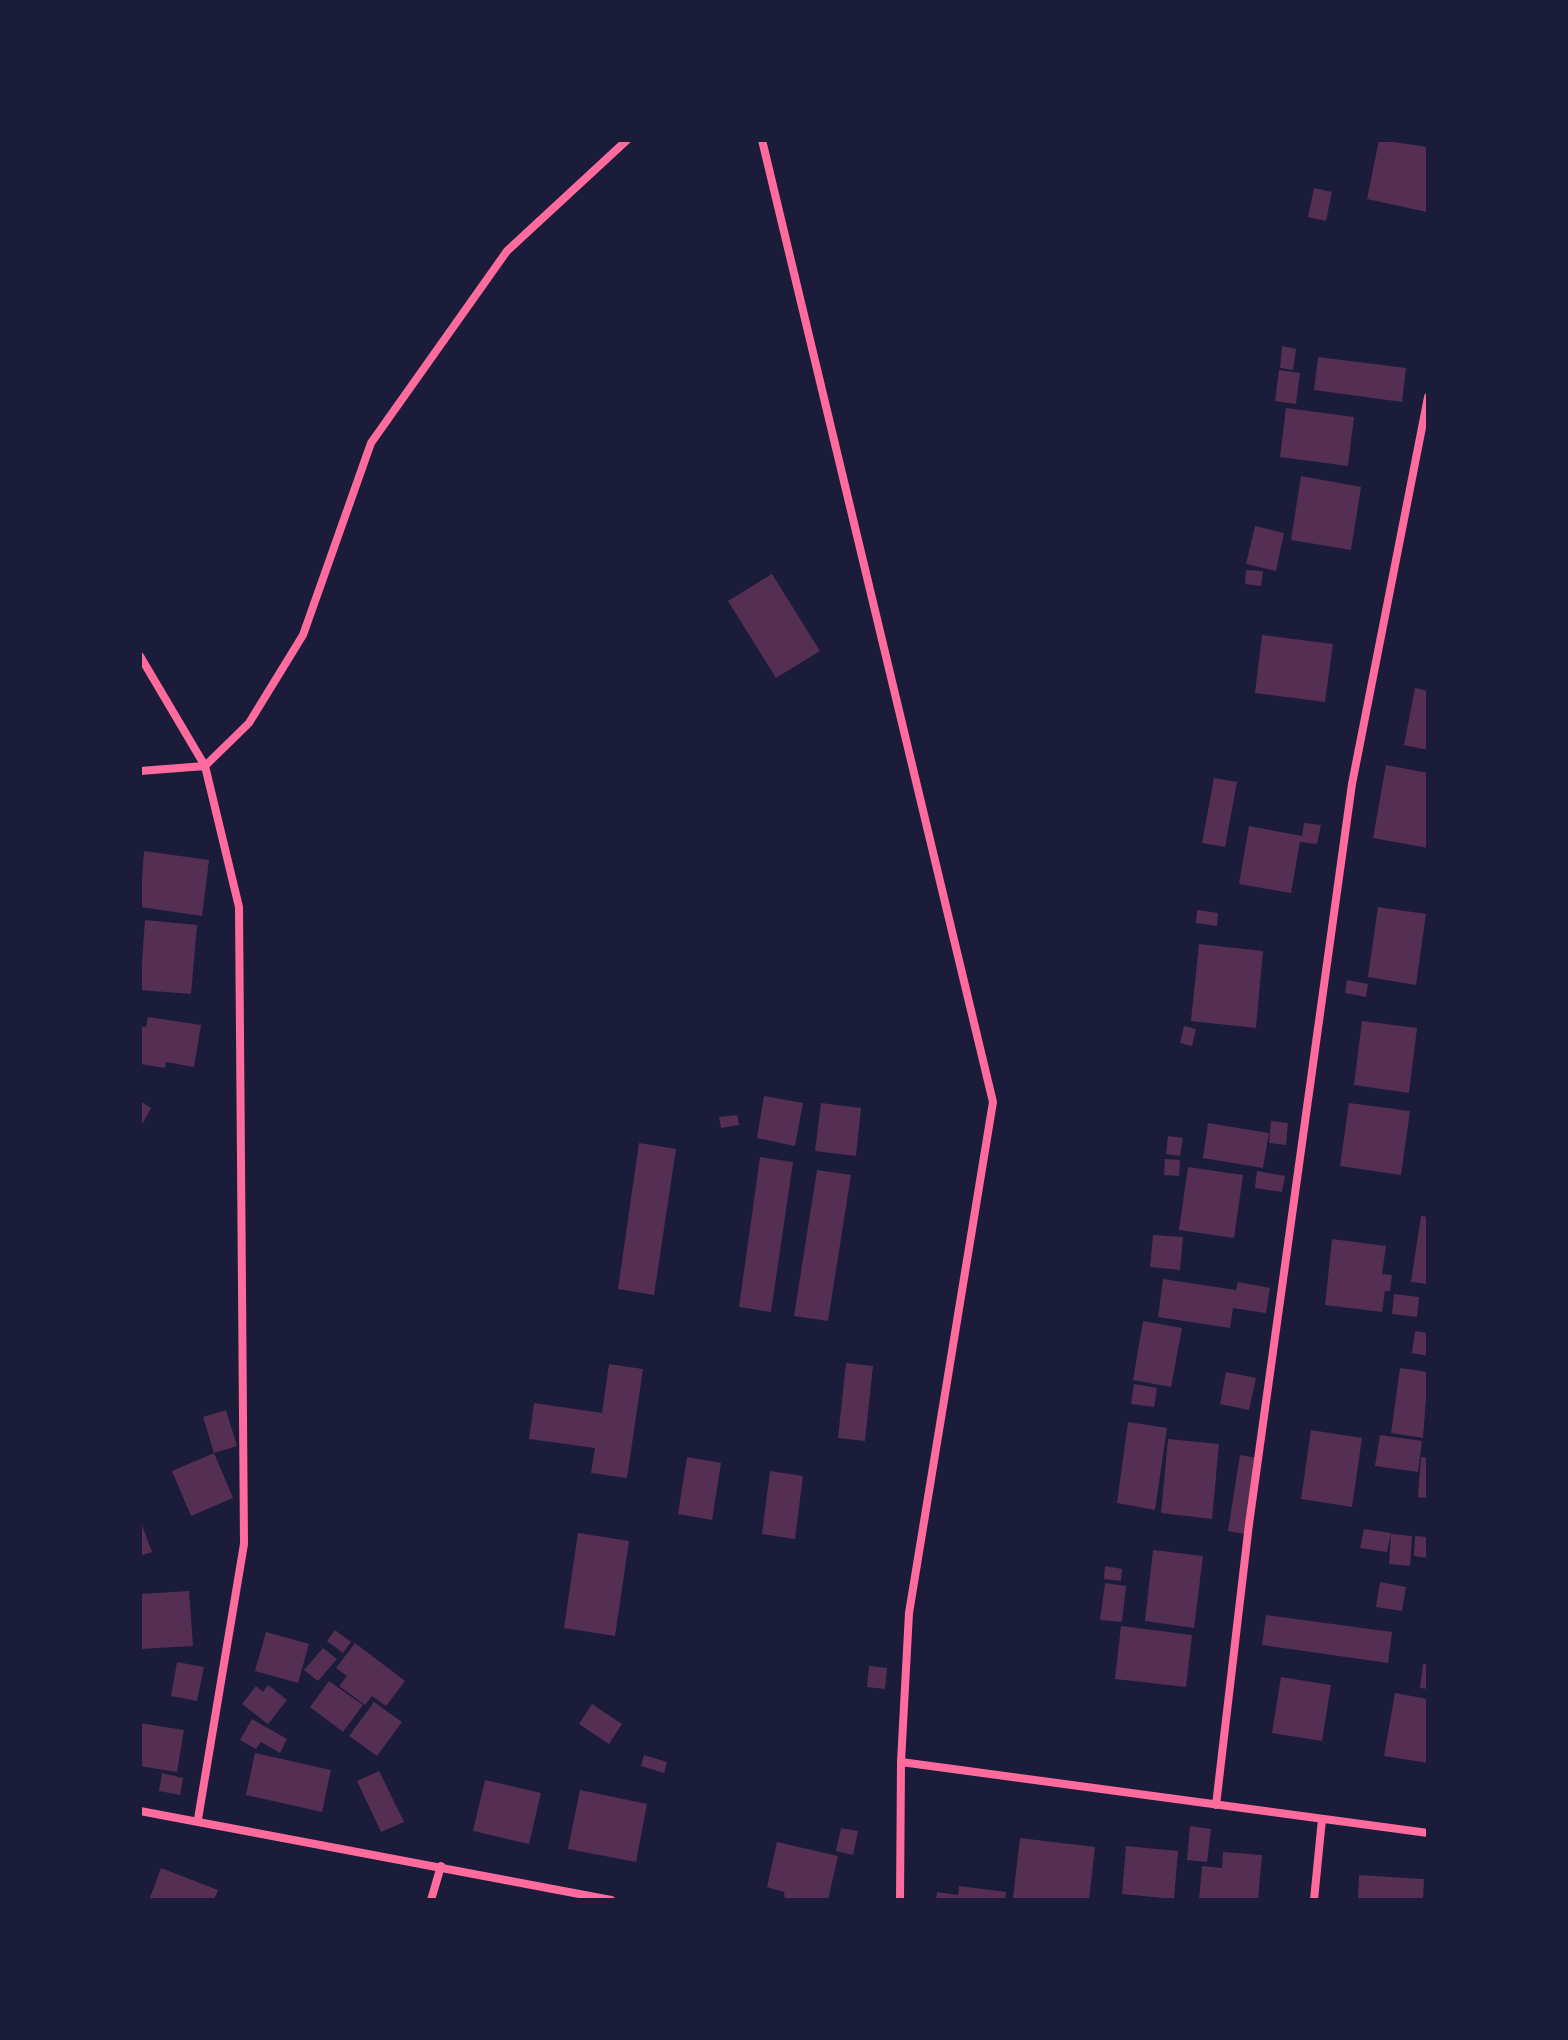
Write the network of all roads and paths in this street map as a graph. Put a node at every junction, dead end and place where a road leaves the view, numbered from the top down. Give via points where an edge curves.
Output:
1 (627, 140) edge
2 (762, 140) edge
3 (1428, 397) edge
4 (140, 656) edge
5 (205, 766) junction
6 (140, 771) edge
7 (901, 1762) junction
8 (1216, 1805) junction
9 (140, 1811) edge
10 (198, 1819) junction
11 (1322, 1819) junction
12 (1428, 1833) edge
13 (441, 1866) junction
14 (431, 1900) edge
15 (611, 1900) edge
16 (900, 1900) edge
17 (1314, 1900) edge

1 - 5 street via 507,251 371,443 303,635 249,723
2 - 7 street via 993,1102 909,1613
3 - 8 street via 1352,784 1249,1524
4 - 5 street
5 - 6 street
5 - 10 street via 239,907 244,1544
7 - 8 street
7 - 16 street
8 - 11 street
9 - 10 street
10 - 13 street
11 - 12 street
11 - 17 street
13 - 14 street
13 - 15 street

